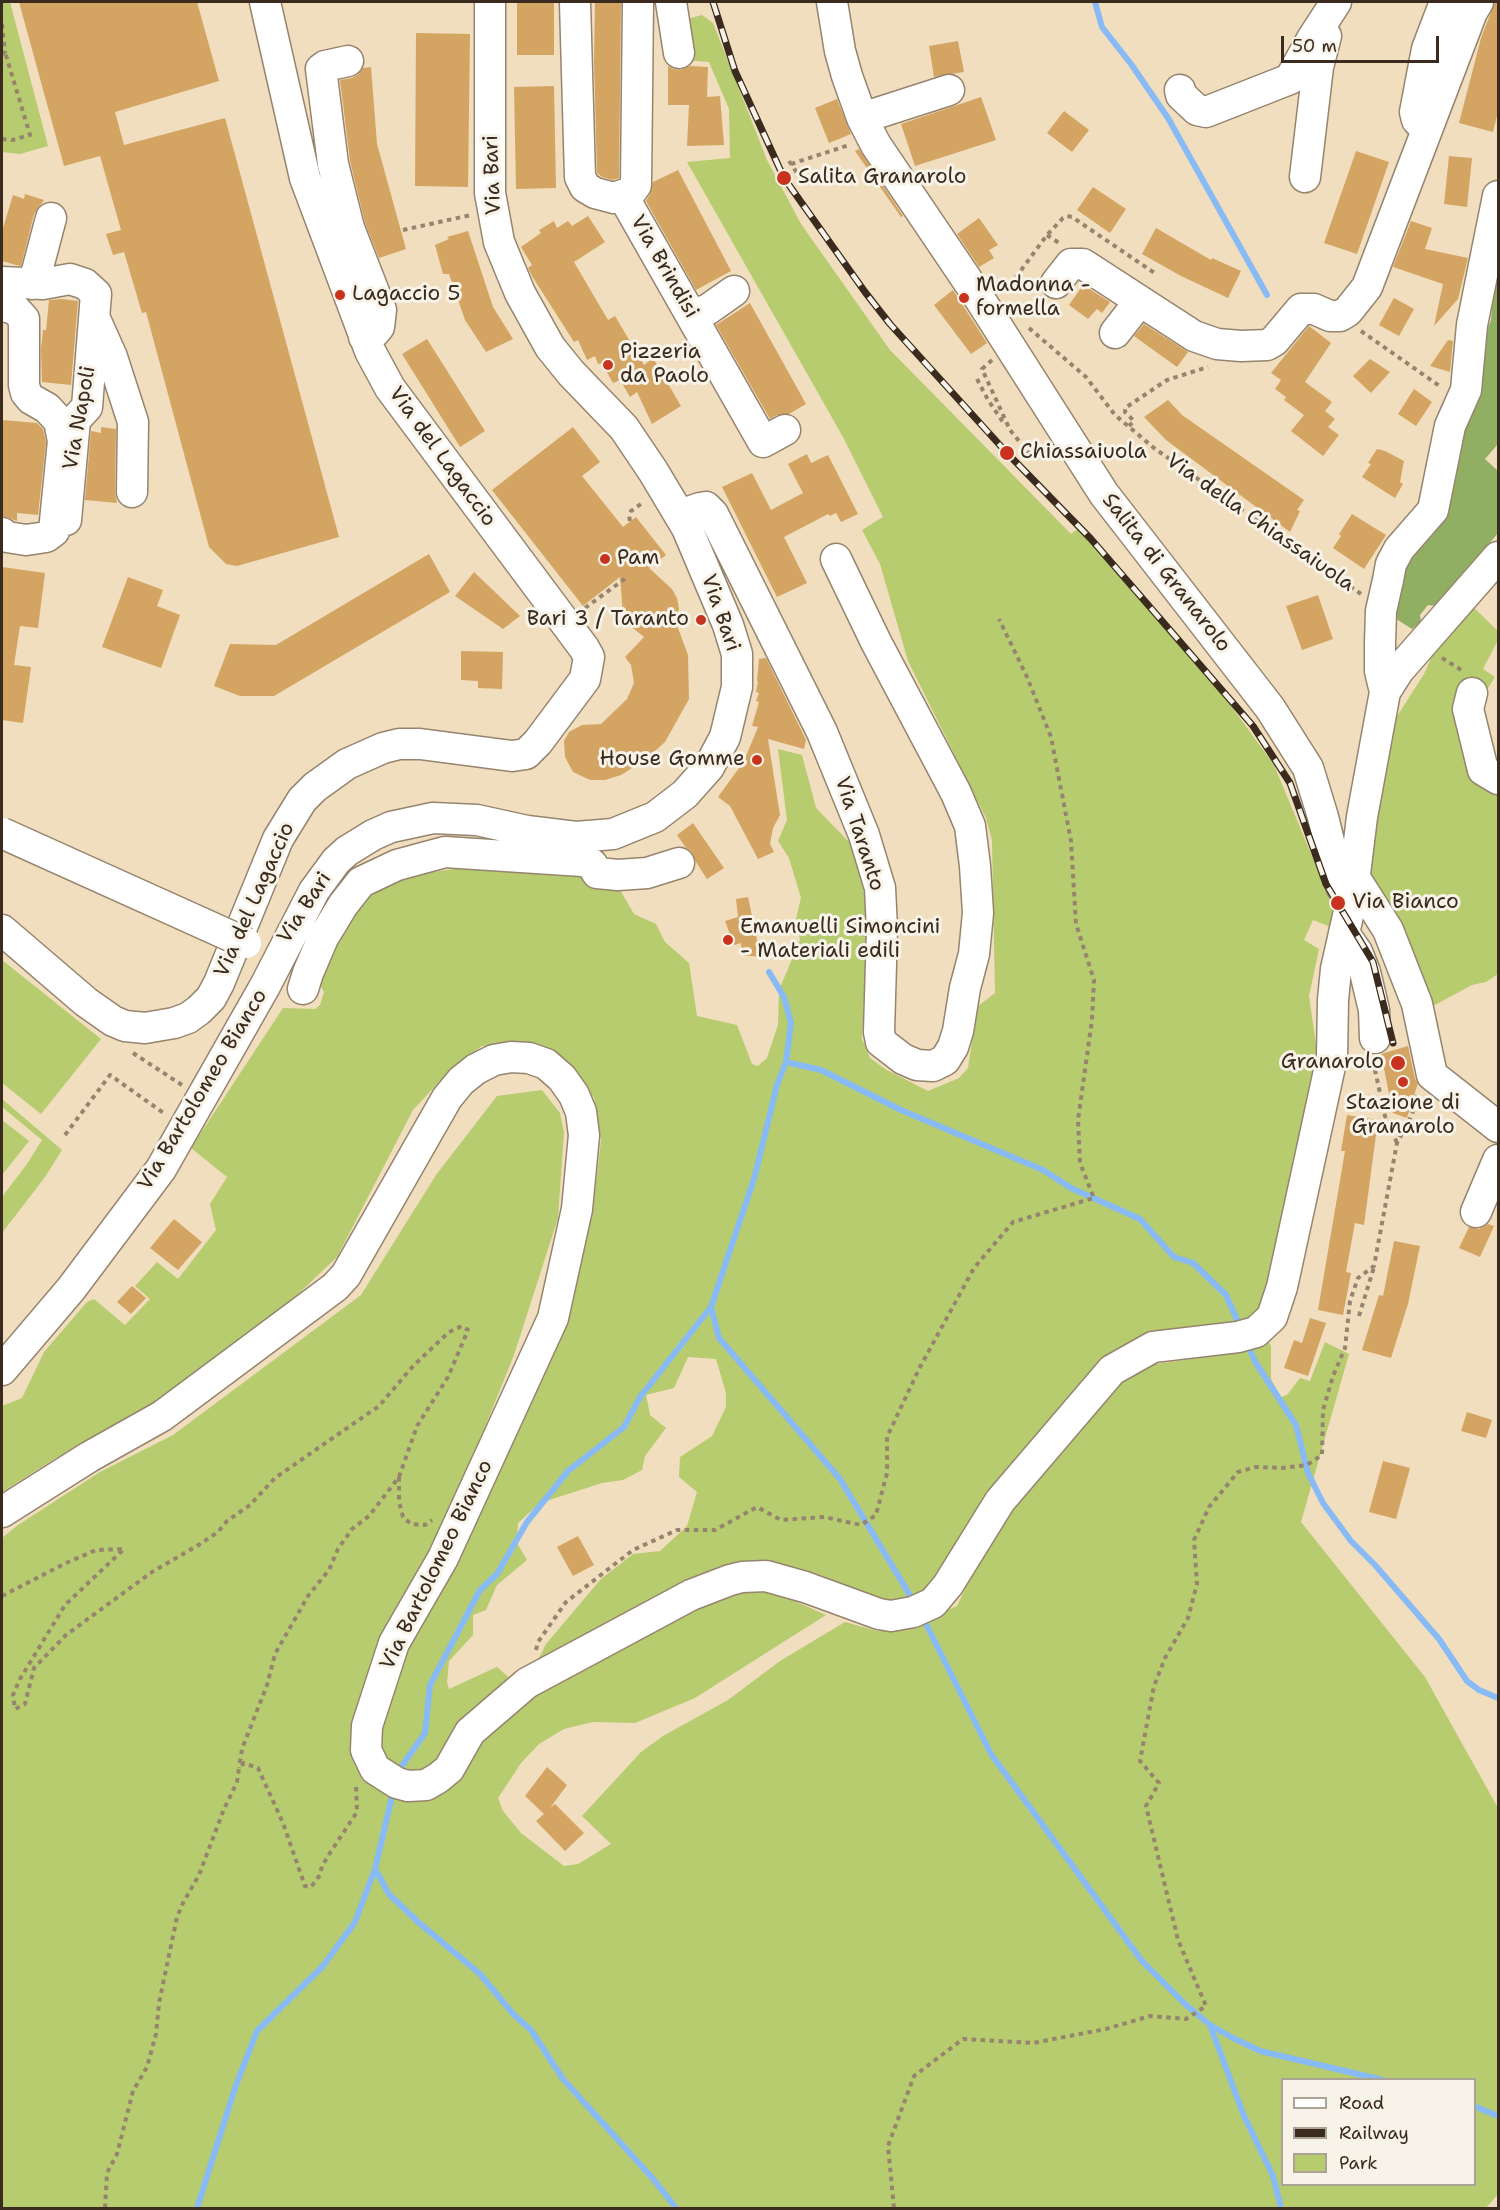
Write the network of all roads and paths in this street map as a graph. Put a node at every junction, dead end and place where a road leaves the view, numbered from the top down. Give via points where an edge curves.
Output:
1 (265, 2) edge
2 (490, 2) edge
3 (575, 2) edge
4 (638, 2) edge
5 (671, 2) edge
6 (832, 2) edge
7 (1445, 2) edge
8 (1478, 2) edge
9 (1334, 4) edge
10 (2, 24) edge
11 (3, 53) edge
12 (679, 53) dead end
13 (348, 61) dead end
14 (948, 90) dead end
15 (1180, 90) dead end
16 (876, 129) junction
17 (1428, 130) junction
18 (2, 139) edge
19 (1305, 177) dead end
20 (803, 182) dead end
21 (623, 196) junction
22 (1498, 196) edge
23 (492, 210) junction
24 (51, 218) dead end
25 (403, 230) dead end
26 (2, 282) edge
27 (1056, 283) dead end
28 (32, 284) junction
29 (734, 291) dead end
30 (1140, 301) junction
31 (2, 306) edge
32 (690, 314) junction
33 (2, 315) edge
34 (94, 316) junction
35 (1340, 316) junction
36 (1115, 333) dead end
37 (1017, 336) junction
38 (364, 337) junction
39 (24, 360) junction
40 (1210, 366) dead end
41 (977, 379) dead end
42 (1461, 401) junction
43 (1129, 426) junction
44 (785, 430) dead end
45 (1010, 430) junction
46 (1032, 456) dead end
47 (132, 492) dead end
48 (652, 497) dead end
49 (680, 515) junction
50 (66, 520) dead end
51 (630, 521) dead end
52 (2, 533) edge
53 (1498, 557) edge
54 (836, 559) dead end
55 (626, 578) dead end
56 (1382, 611) junction
57 (999, 619) dead end
58 (565, 622) junction
59 (1419, 647) junction
60 (1385, 692) junction
61 (1472, 693) joint
62 (1498, 779) edge
63 (2, 833) edge
64 (679, 863) dead end
65 (1354, 888) junction
66 (2, 930) edge
67 (1344, 933) junction
68 (284, 947) junction
69 (303, 989) dead end
70 (1375, 1038) joint
71 (129, 1051) dead end
72 (1432, 1075) junction
73 (201, 1097) junction
74 (167, 1116) dead end
75 (1498, 1127) edge
76 (65, 1135) dead end
77 (1397, 1143) junction
78 (1498, 1160) edge
79 (1476, 1212) dead end
80 (1374, 1266) junction
81 (1359, 1316) dead end
82 (2, 1370) edge
83 (399, 1477) junction
84 (2, 1512) edge
85 (438, 1515) dead end
86 (2, 1596) edge
87 (527, 1683) junction
88 (369, 1758) junction
89 (239, 1768) junction
90 (105, 2208) edge
91 (894, 2208) edge

1 - 38 street, Via del Lagaccio via 305,178
2 - 23 street, Via Bari
3 - 21 street, Via Brindisi via 580,177 595,193
4 - 21 street, Via Brindisi via 636,185
5 - 12 street
6 - 16 street, Salita di Granarolo via 840,51
7 - 17 street via 1427,49 1415,112 1417,120
8 - 17 street
9 - 15 street via 1290,79 1206,112 1197,110
9 - 19 street via 1318,66
10 - 11 path
11 - 18 path via 30,135
13 - 38 street via 321,69 333,164 350,228 381,310 379,327
14 - 16 street
16 - 20 path via 790,162
16 - 37 street, Salita di Granarolo via 892,169 976,292
17 - 35 street via 1367,287
21 - 32 street, Via Brindisi
22 - 42 street
23 - 25 path
23 - 49 street, Via Bari via 499,242 520,293 550,347 624,428
24 - 28 street
26 - 28 street, Via Napoli
27 - 30 street via 1071,264 1083,264
28 - 34 street, Via Napoli via 70,279 85,284 96,294
29 - 32 street via 707,310
30 - 35 street via 1201,340 1241,346 1274,341 1301,309
30 - 36 street
31 - 39 street, Via Napoli via 15,309 24,319
32 - 44 street, Via Brindisi via 764,442
33 - 39 street, Via Napoli via 10,324 15,357
34 - 47 street, Via Napoli via 133,422
34 - 50 street, Via Napoli via 87,407 75,420
35 - 42 path
37 - 43 path, Via della Chiassaiuola via 1086,376 1115,415
37 - 45 path via 982,369
37 - 65 street, Salita di Granarolo via 1104,494 1270,708 1308,768 1342,888
38 - 58 street, Via del Lagaccio via 390,388
39 - 52 street, Via Napoli via 26,393 59,420 63,441 56,523 54,531 46,537 26,540
40 - 43 path via 1172,378 1125,408 1134,421
41 - 45 path
42 - 56 street via 1450,426 1432,510 1391,564
43 - 56 path, Via della Chiassaiuola via 1154,448
45 - 46 path
48 - 51 path via 631,512
49 - 54 street, Via Taranto via 700,507 713,514 822,732 864,835 880,888 881,1042 903,1059 933,1066 945,1060 953,1047 974,954 978,913 970,825
49 - 68 street, Via Bari via 737,654 737,687 730,721 719,751 698,782 655,817 596,837 527,831 456,818 418,819 391,827 360,842 336,861 314,891
53 - 59 street
55 - 58 path
56 - 60 street via 1380,671
57 - 87 path via 1051,737 1071,841 1076,924 1095,980 1078,1120 1080,1163 1094,1198 1013,1222 975,1268 923,1360 887,1437 887,1473 876,1515 861,1525 824,1517 781,1520 757,1507 715,1530 677,1530 633,1550 566,1602 538,1642
58 - 66 street, Via del Lagaccio via 589,657 587,672 578,692 533,749 518,756 399,744 347,764 302,800 278,839 219,983 211,998 188,1018 145,1028 125,1026 103,1016
59 - 60 street
59 - 61 path via 1460,668
60 - 65 street via 1362,817
61 - 62 street via 1468,709 1483,770
63 - 68 street, Via Bari, bridge via 246,943 270,951
64 - 69 street via 647,873 618,875 597,873 592,864 576,860 445,852 397,865 361,882 343,905 323,938
65 - 67 street
65 - 72 street, Salita di Granarolo via 1388,930 1417,1004
67 - 70 street via 1365,972 1374,1010
67 - 87 street via 1333,1000 1332,1057 1282,1287 1276,1308 1262,1329 1238,1337 1153,1347 1112,1370 1000,1501 944,1591 924,1609 903,1615 879,1614 793,1583 766,1576 742,1576 691,1595
68 - 73 street, Via Bartolomeo Bianco
70 - 77 path via 1373,1059 1385,1116
71 - 73 path
72 - 75 street
72 - 77 path via 1422,1078 1412,1115
73 - 82 street, Via Bartolomeo Bianco via 161,1169 71,1289
74 - 76 path via 110,1075
77 - 80 path
78 - 79 street
80 - 81 path
80 - 91 path via 1358,1278 1350,1301 1345,1348 1323,1410 1322,1455 1307,1465 1256,1467 1238,1472 1209,1507 1194,1540 1197,1584 1188,1618 1154,1686 1140,1761 1159,1783 1146,1806 1178,1940 1206,2006 1186,2019 1150,2016 1033,2043 963,2039 914,2076 888,2146
83 - 85 path via 403,1517 411,1524 424,1525
83 - 86 path via 417,1426 448,1377 466,1337 468,1330 462,1326 449,1332 414,1365 379,1406 275,1478 218,1532 152,1572 66,1635 34,1668 25,1704 15,1709 14,1695 20,1679 65,1605 124,1549 96,1550
83 - 89 path via 369,1516 352,1529 274,1654
84 - 88 street, Via Bartolomeo Bianco via 162,1416 335,1287 346,1275 447,1098 461,1081 494,1060 529,1058 546,1064 574,1095 584,1135 577,1209 553,1317 443,1558 394,1643 368,1726
87 - 88 street via 470,1732 449,1770 426,1785 397,1783 375,1769
88 - 89 path via 355,1777 357,1812 311,1887 305,1886 283,1822 258,1768 244,1763
89 - 90 path via 237,1782 199,1875 177,1917 156,2034 147,2067 133,2091 117,2154 107,2173

